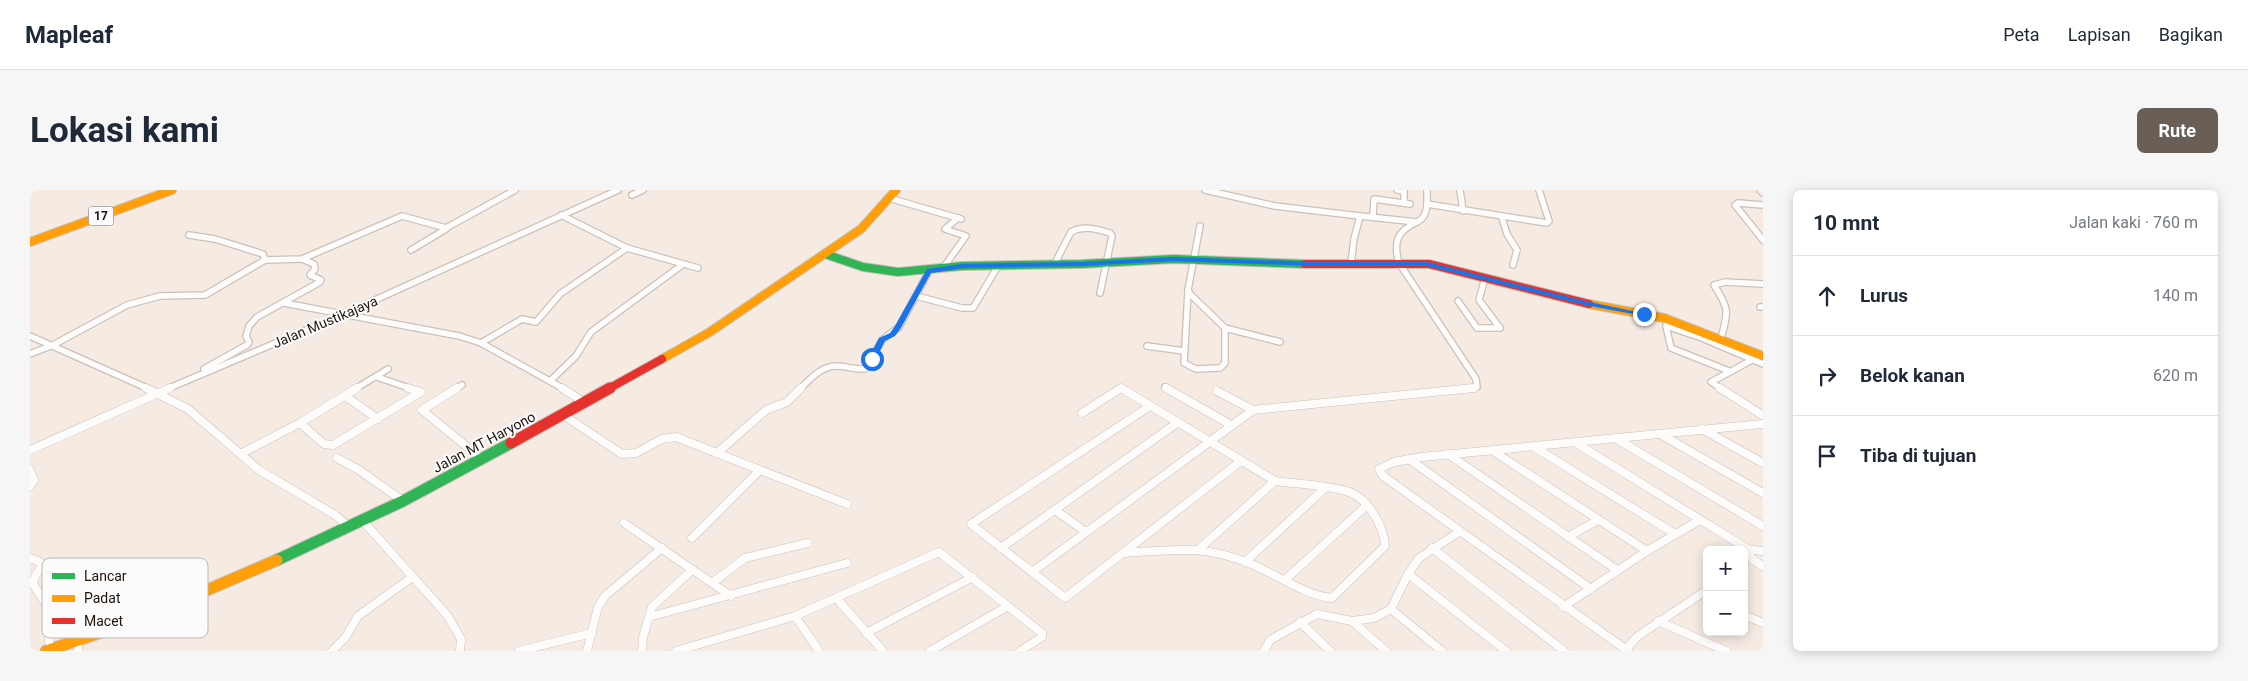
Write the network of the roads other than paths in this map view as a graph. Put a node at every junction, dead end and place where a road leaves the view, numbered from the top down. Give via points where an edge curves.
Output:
1 (153, 190) edge
2 (172, 190) edge
3 (515, 190) edge
4 (618, 190) edge
5 (644, 190) edge
6 (896, 190) edge
7 (1205, 190) edge
8 (1374, 190) edge
9 (1397, 190) edge
10 (1427, 190) edge
11 (1460, 190) edge
12 (1538, 190) edge
13 (1760, 190) edge
14 (1763, 193) edge
15 (632, 195) dead end
16 (889, 198) junction
17 (1374, 199) junction
18 (1427, 204) junction
19 (1763, 205) edge
20 (1463, 211) junction
21 (561, 215) junction
22 (1360, 216) junction
23 (1373, 217) junction
24 (1502, 218) junction
25 (1417, 222) junction
26 (1200, 226) dead end
27 (446, 228) junction
28 (30, 234) edge
29 (189, 235) dead end
30 (1763, 240) edge
31 (30, 242) edge
32 (627, 248) junction
33 (411, 250) dead end
34 (825, 254) junction
35 (302, 259) junction
36 (265, 260) junction
37 (1192, 261) junction
38 (1106, 263) junction
39 (1400, 263) junction
40 (1351, 264) junction
41 (682, 265) junction
42 (1054, 265) junction
43 (1513, 265) dead end
44 (998, 266) junction
45 (698, 268) dead end
46 (943, 268) junction
47 (929, 271) junction
48 (1485, 278) junction
49 (1763, 284) edge
50 (1188, 290) junction
51 (1100, 293) dead end
52 (916, 296) junction
53 (1458, 301) dead end
54 (284, 302) junction
55 (344, 314) junction
56 (1225, 328) junction
57 (31, 338) edge
58 (1720, 339) junction
59 (1280, 342) dead end
60 (481, 343) junction
61 (53, 345) junction
62 (1147, 346) dead end
63 (1184, 351) junction
64 (30, 354) edge
65 (1763, 356) edge
66 (1752, 360) junction
67 (1763, 364) edge
68 (388, 369) dead end
69 (1729, 371) junction
70 (377, 377) junction
71 (550, 381) junction
72 (175, 385) junction
73 (462, 385) dead end
74 (1165, 386) dead end
75 (1217, 391) dead end
76 (158, 393) junction
77 (345, 396) junction
78 (584, 403) junction
79 (1150, 406) junction
80 (1253, 410) junction
81 (1082, 413) dead end
82 (563, 415) junction
83 (1763, 415) edge
84 (378, 419) junction
85 (300, 424) junction
86 (1177, 424) junction
87 (1763, 424) edge
88 (1231, 425) junction
89 (1702, 429) junction
90 (1660, 434) junction
91 (1614, 438) junction
92 (1208, 441) junction
93 (1576, 443) junction
94 (1534, 446) junction
95 (30, 450) edge
96 (1493, 450) junction
97 (242, 453) junction
98 (717, 453) junction
99 (1448, 454) junction
100 (337, 458) dead end
101 (1409, 459) junction
102 (482, 460) junction
103 (1241, 461) junction
104 (1763, 463) edge
105 (30, 470) edge
106 (760, 470) junction
107 (1274, 481) junction
108 (30, 486) edge
109 (1325, 488) junction
110 (1763, 493) edge
111 (403, 501) junction
112 (847, 504) dead end
113 (1366, 506) junction
114 (1055, 510) junction
115 (362, 520) junction
116 (1598, 520) junction
117 (1700, 520) junction
118 (624, 523) dead end
119 (1763, 526) edge
120 (349, 527) junction
121 (1086, 532) junction
122 (1459, 532) junction
123 (1675, 534) junction
124 (1568, 537) junction
125 (692, 538) dead end
126 (808, 543) dead end
127 (1735, 546) edge
128 (662, 548) junction
129 (1000, 548) junction
130 (1199, 548) junction
131 (1432, 548) junction
132 (1647, 551) junction
133 (1763, 551) edge
134 (1123, 553) junction
135 (1748, 556) edge
136 (30, 558) edge
137 (1245, 562) junction
138 (846, 563) dead end
139 (1763, 566) edge
140 (692, 570) junction
141 (1617, 570) junction
142 (1032, 572) junction
143 (1408, 574) junction
144 (973, 577) junction
145 (412, 578) junction
146 (1286, 580) junction
147 (712, 583) junction
148 (1591, 588) junction
149 (208, 591) edge
150 (42, 595) edge
151 (731, 596) junction
152 (1703, 596) edge
153 (836, 599) junction
154 (1008, 606) junction
155 (1563, 607) junction
156 (1391, 609) junction
157 (795, 616) junction
158 (649, 617) junction
159 (1748, 617) edge
160 (1352, 621) junction
161 (1658, 621) junction
162 (1300, 622) junction
163 (1763, 623) edge
164 (592, 633) junction
165 (866, 633) junction
166 (96, 638) edge
167 (78, 646) edge
168 (1268, 649) edge
169 (48, 650) edge
170 (1626, 650) edge
171 (332, 651) edge
172 (460, 651) edge
173 (519, 651) edge
174 (587, 651) edge
175 (642, 651) edge
176 (680, 651) edge
177 (818, 651) edge
178 (883, 651) edge
179 (930, 651) edge
180 (1020, 651) edge
181 (1330, 651) edge
182 (1386, 651) edge
183 (1442, 651) edge
184 (1506, 651) edge
185 (1564, 651) edge
186 (1726, 651) edge

1 - 28 main road, 17
2 - 31 main road, 17
3 - 27 street
4 - 21 street, Jalan Mustikajaya
5 - 15 street
6 - 16 main road, Jalan MT Haryono
7 - 22 street via 1275,206
8 - 17 street
9 - 17 street via 1404,191 1407,204
10 - 18 street
11 - 20 street
12 - 24 street via 1545,204 1548,223
13 - 14 street
16 - 34 main road, Jalan MT Haryono via 866,225
16 - 46 street via 959,218 945,229 966,236
17 - 23 street
18 - 20 street
18 - 25 street via 1424,219
19 - 30 street via 1735,205
20 - 24 street
21 - 32 street
21 - 55 street, Jalan Mustikajaya
22 - 23 street
22 - 40 street
23 - 25 street
24 - 43 street via 1517,250
25 - 39 street via 1401,230 1396,239
26 - 37 street
27 - 33 street
27 - 35 street via 402,216
29 - 36 street via 215,239 264,254
32 - 41 street
32 - 60 street via 560,294 536,322 518,320
34 - 47 main road via 887,272
34 - 78 main road, Jalan MT Haryono via 710,332
35 - 36 street
35 - 54 street via 314,264 315,269 310,275 321,280
36 - 61 street via 206,295 171,295 138,301
37 - 38 main road via 1161,259
37 - 40 main road
37 - 50 street
38 - 42 main road
38 - 42 street via 1111,234 1081,228 1071,232
38 - 51 street
39 - 40 main road
39 - 48 main road via 1429,264
39 - 80 street via 1476,379 1477,387
41 - 45 street
41 - 71 street via 591,332 576,356
42 - 44 main road
44 - 46 main road
44 - 52 street via 973,308
46 - 47 main road
47 - 52 street
48 - 53 street via 1479,300 1500,328 1477,328
48 - 58 main road via 1585,303 1664,318
49 - 58 street via 1725,282 1714,285 1728,311
50 - 56 street
50 - 63 street
52 - 98 street via 899,327 882,340 867,367 860,370 832,366 816,374 787,402 766,410
54 - 55 street
54 - 72 street via 252,320 246,336 247,346
55 - 60 street
55 - 72 street, Jalan Mustikajaya
56 - 59 street
56 - 63 street via 1225,363 1220,368 1187,367
57 - 61 street
58 - 65 main road
60 - 71 street
61 - 64 street
61 - 76 street
62 - 63 street
66 - 67 street
66 - 69 street
66 - 69 street via 1666,326 1672,348
68 - 70 street
69 - 83 street via 1710,382
70 - 77 street
70 - 84 street via 420,392
71 - 78 street
72 - 76 street, Jalan Mustikajaya
73 - 102 street via 422,410
74 - 88 street
75 - 80 street
76 - 95 street, Jalan Mustikajaya
76 - 97 street via 188,409
77 - 84 street
77 - 85 street
78 - 82 main road, Jalan MT Haryono
79 - 81 street via 1120,388
79 - 86 street
79 - 129 street via 971,524
80 - 88 street
82 - 98 street via 622,454 638,452 667,436 682,438
82 - 102 main road, Jalan MT Haryono
83 - 87 street
84 - 85 street via 329,446
85 - 97 street
86 - 92 street
86 - 114 street
87 - 89 street
88 - 92 street
89 - 90 street
89 - 104 street
90 - 91 street
90 - 110 street
91 - 93 street
91 - 119 street
92 - 103 street
92 - 121 street
93 - 94 street
93 - 117 street
94 - 96 street
94 - 123 street
96 - 99 street
96 - 116 street
97 - 120 street via 259,470 336,515
98 - 106 street
99 - 101 street
99 - 124 street
100 - 111 street
101 - 122 street via 1379,469 1383,476
101 - 148 street
102 - 111 main road, Jalan MT Haryono
103 - 107 street
103 - 134 street
105 - 108 street via 34,480
106 - 112 street
106 - 125 street
107 - 109 street
107 - 130 street
109 - 113 street via 1347,491
109 - 137 street
111 - 115 main road, Jalan MT Haryono
113 - 146 street
113 - 146 street via 1382,528 1385,546 1338,594 1332,598 1314,595
114 - 121 street
114 - 129 street
115 - 120 main road, Jalan MT Haryono
115 - 145 street
116 - 124 street
116 - 132 street
117 - 123 street
117 - 127 street
118 - 128 street
120 - 149 main road, Jalan MT Haryono
121 - 142 street
122 - 131 street
122 - 155 street
123 - 132 street
124 - 141 street
126 - 147 street via 746,558
128 - 140 street
128 - 164 street via 605,596 598,607
129 - 142 street
130 - 134 street
130 - 137 street
131 - 143 street via 1419,558
131 - 185 street
132 - 141 street
133 - 135 street
134 - 142 street via 1064,598
135 - 139 street
136 - 150 street via 40,562 41,568 33,584
137 - 146 street
138 - 151 street
140 - 147 street
140 - 158 street via 652,607
141 - 148 street
143 - 156 street
143 - 184 street
144 - 153 street via 939,552
144 - 154 street
144 - 165 street
145 - 171 street via 358,616 345,638
145 - 172 street via 456,628 461,639
147 - 151 street
148 - 155 street
151 - 158 street
152 - 161 street
153 - 157 street
153 - 165 street
154 - 179 street
154 - 180 street via 1042,633 1042,637
155 - 170 street
156 - 160 street via 1374,618
156 - 183 street
157 - 176 street
157 - 177 street
158 - 175 street
159 - 163 street
160 - 162 street via 1318,614
160 - 182 street
161 - 170 street
161 - 186 street
162 - 168 street via 1270,640
162 - 181 street
164 - 173 street
164 - 174 street
165 - 178 street
166 - 167 main road, Jalan MT Haryono
167 - 169 main road, Jalan MT Haryono

